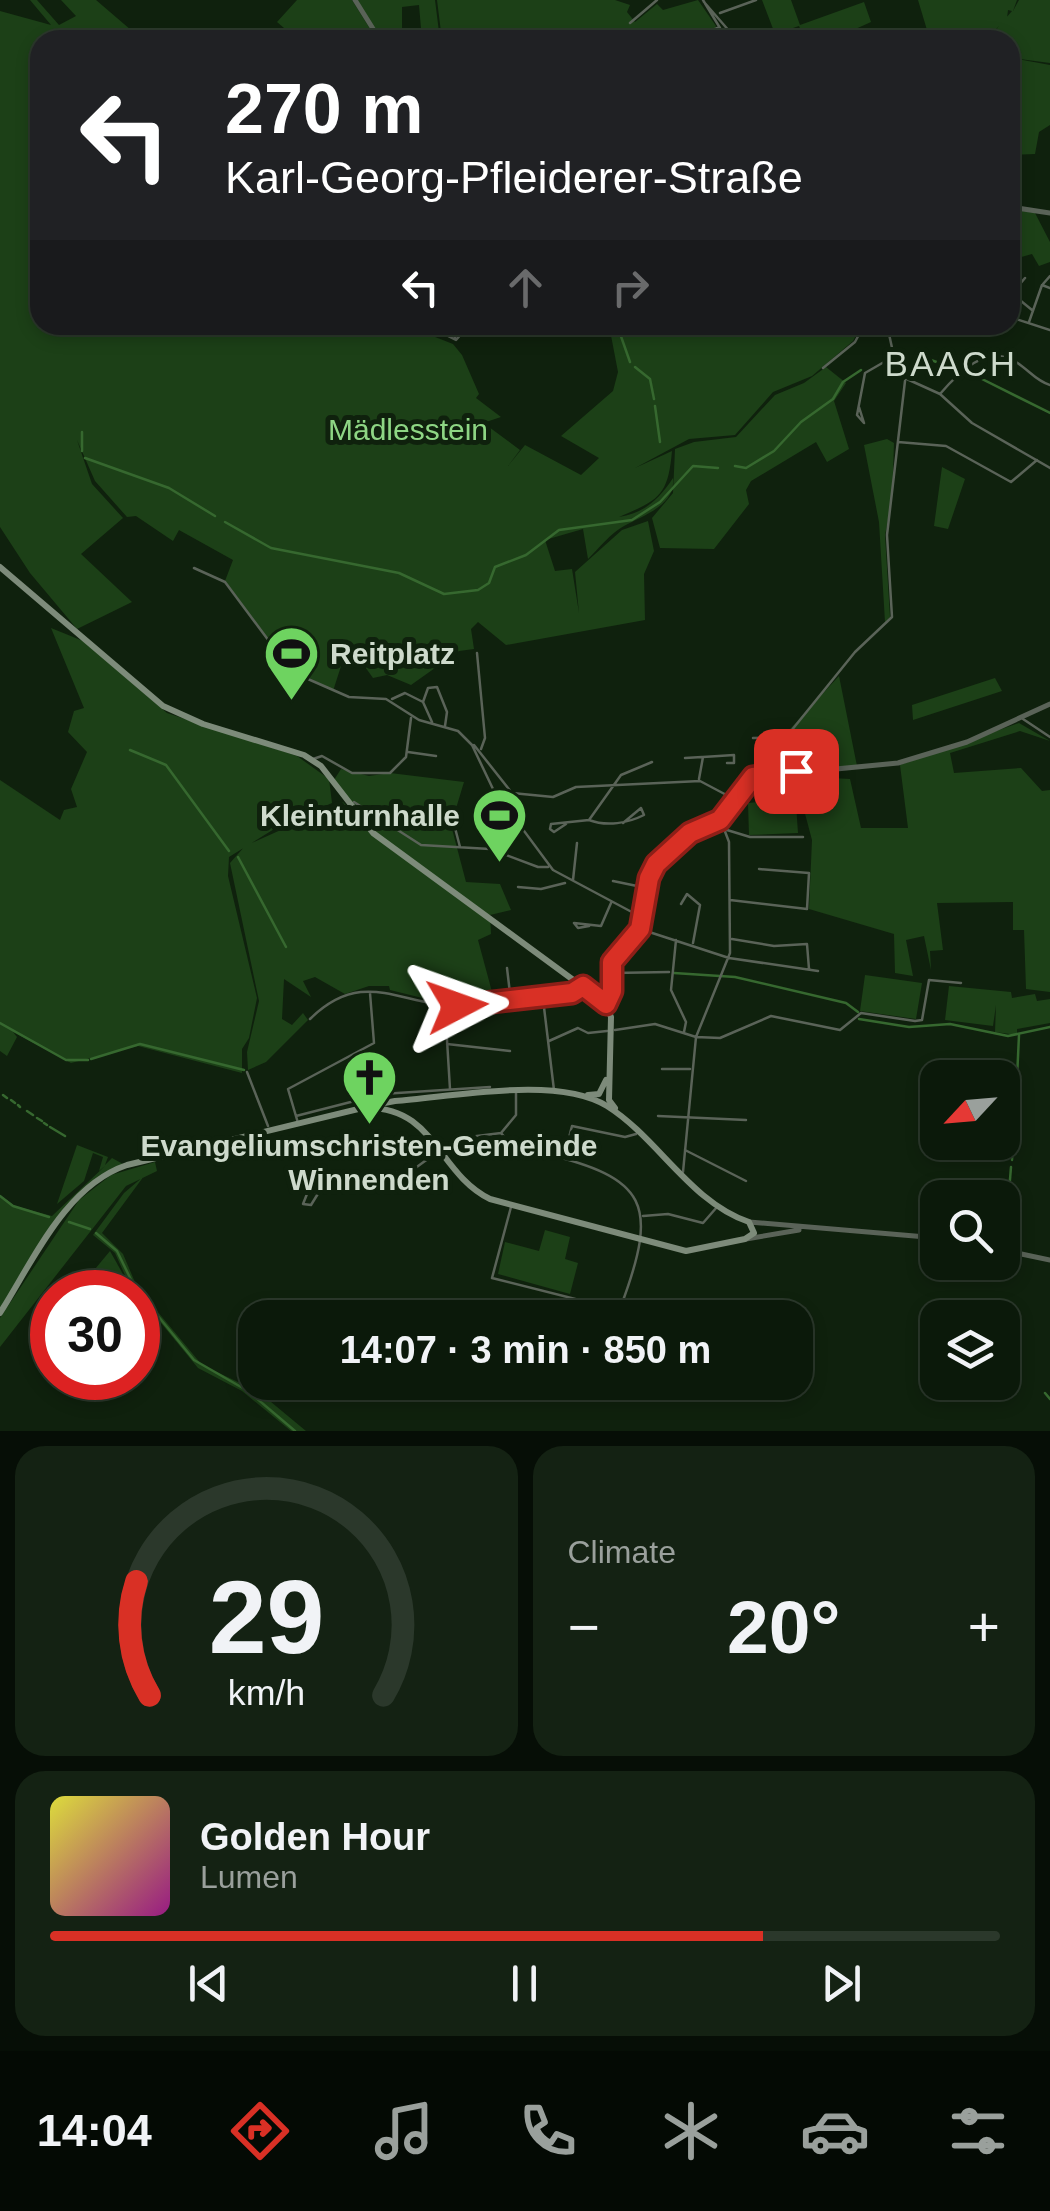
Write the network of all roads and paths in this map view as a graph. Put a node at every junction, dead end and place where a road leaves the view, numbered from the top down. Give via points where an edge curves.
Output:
1 (355, 0) edge
2 (657, 0) edge
3 (756, 0) edge
4 (703, 1) edge
5 (717, 14) junction
6 (630, 23) dead end
7 (374, 30) edge
8 (713, 30) edge
9 (720, 30) joint
10 (729, 30) edge
11 (1020, 208) edge
12 (1050, 213) edge
13 (1050, 276) edge
14 (1025, 278) dead end
15 (1020, 283) edge
16 (1042, 286) junction
17 (1050, 288) edge
18 (1020, 300) edge
19 (1032, 310) junction
20 (1020, 320) edge
21 (1029, 322) junction
22 (1050, 330) edge
23 (446, 335) edge
24 (456, 335) edge
25 (460, 335) edge
26 (859, 335) edge
27 (889, 335) edge
28 (456, 340) junction
29 (892, 358) junction
30 (823, 368) dead end
31 (905, 380) junction
32 (1050, 385) edge
33 (940, 394) junction
34 (859, 407) dead end
35 (896, 442) junction
36 (1037, 460) junction
37 (1050, 468) edge
38 (0, 567) edge
39 (194, 568) dead end
40 (478, 654) dead end
41 (488, 691) dead end
42 (481, 692) junction
43 (390, 700) junction
44 (423, 702) junction
45 (1050, 704) edge
46 (412, 716) junction
47 (1022, 719) junction
48 (432, 724) junction
49 (445, 726) junction
50 (787, 736) junction
51 (1050, 737) edge
52 (754, 738) dead end
53 (472, 745) junction
54 (481, 749) junction
55 (407, 752) junction
56 (436, 756) dead end
57 (725, 756) dead end
58 (704, 757) junction
59 (686, 758) dead end
60 (312, 759) junction
61 (652, 762) dead end
62 (796, 771) junction
63 (700, 780) junction
64 (618, 784) junction
65 (734, 799) junction
66 (346, 800) junction
67 (589, 820) junction
68 (720, 820) junction
69 (623, 822) dead end
70 (454, 824) dead end
71 (566, 824) dead end
72 (727, 830) junction
73 (803, 837) dead end
74 (577, 842) dead end
75 (460, 847) junction
76 (550, 866) junction
77 (759, 870) dead end
78 (652, 871) junction
79 (613, 881) dead end
80 (570, 882) junction
81 (638, 886) junction
82 (518, 887) dead end
83 (730, 900) junction
84 (611, 903) junction
85 (681, 904) dead end
86 (634, 914) junction
87 (644, 918) junction
88 (589, 926) dead end
89 (640, 929) junction
90 (730, 938) junction
91 (677, 939) junction
92 (692, 944) junction
93 (729, 958) junction
94 (507, 968) dead end
95 (810, 971) junction
96 (671, 972) junction
97 (818, 972) dead end
98 (611, 974) junction
99 (961, 983) dead end
100 (583, 986) junction
101 (370, 992) junction
102 (542, 997) junction
103 (511, 1002) junction
104 (606, 1004) junction
105 (445, 1006) junction
106 (310, 1019) dead end
107 (611, 1031) junction
108 (684, 1032) junction
109 (696, 1037) junction
110 (549, 1041) junction
111 (447, 1044) junction
112 (510, 1052) dead end
113 (662, 1068) dead end
114 (692, 1069) junction
115 (246, 1072) dead end
116 (608, 1074) junction
117 (490, 1087) dead end
118 (450, 1091) junction
119 (516, 1092) junction
120 (554, 1092) junction
121 (579, 1095) junction
122 (427, 1099) junction
123 (364, 1108) junction
124 (296, 1116) junction
125 (658, 1116) dead end
126 (685, 1116) junction
127 (412, 1119) junction
128 (625, 1120) junction
129 (746, 1120) dead end
130 (299, 1125) junction
131 (270, 1132) junction
132 (501, 1133) junction
133 (637, 1133) junction
134 (440, 1150) junction
135 (684, 1150) junction
136 (564, 1158) junction
137 (682, 1174) junction
138 (746, 1181) dead end
139 (319, 1192) dead end
140 (511, 1204) junction
141 (718, 1206) junction
142 (642, 1216) junction
143 (750, 1222) junction
144 (812, 1228) junction
145 (920, 1237) edge
146 (640, 1239) junction
147 (746, 1240) junction
148 (1020, 1254) edge
149 (1050, 1260) edge
150 (0, 1313) edge

1 - 7 street
2 - 6 street
3 - 5 street
4 - 5 street
4 - 9 street
5 - 10 street
8 - 9 street
11 - 12 street
13 - 16 street
14 - 15 street
16 - 17 street
16 - 19 street
18 - 19 street
19 - 21 street
20 - 21 street
21 - 22 street
23 - 28 street
24 - 28 street
25 - 28 street
26 - 30 street
27 - 29 street
29 - 31 street
29 - 34 street via 867,369
31 - 33 street
31 - 35 street
32 - 33 street via 1014,360 994,356 966,368
33 - 36 street via 972,423
35 - 36 street via 946,446 1010,482
35 - 50 street via 887,536 892,617
36 - 37 street
38 - 60 main road via 163,706
39 - 43 street via 225,582 292,672 348,698
40 - 42 street
41 - 42 street
42 - 54 street
43 - 44 street via 404,693
43 - 46 street
44 - 48 street
44 - 49 street via 428,688 437,686
45 - 47 street
46 - 48 street
46 - 55 street
47 - 51 street
47 - 62 street via 897,763
48 - 49 street
49 - 53 street
50 - 52 street
50 - 62 street
53 - 54 street
53 - 76 street via 493,789
54 - 64 street via 521,797
55 - 56 street
55 - 60 street via 400,766 377,776 352,773 322,756
57 - 58 street
58 - 59 street
58 - 63 street
60 - 66 main road
61 - 64 street via 621,775
62 - 65 street via 753,777
63 - 64 street
63 - 65 street
64 - 67 street
65 - 68 street
66 - 75 street via 414,842
66 - 100 main road via 373,833
67 - 69 street
67 - 71 street
68 - 72 street
68 - 78 street via 684,838
70 - 75 street
72 - 73 street
72 - 83 street
74 - 80 street
75 - 76 street
76 - 80 street
77 - 83 street via 809,873 807,909
78 - 81 street via 643,868
78 - 87 street
79 - 81 street
80 - 82 street
80 - 84 street
81 - 86 street
83 - 90 street
84 - 86 street
84 - 88 street via 601,926
85 - 92 street via 687,894 700,905
86 - 87 street
87 - 89 street
89 - 91 street
89 - 98 street via 612,962
90 - 93 street
90 - 95 street via 807,944
91 - 92 street
91 - 96 street
92 - 93 street
93 - 95 street
93 - 109 street
94 - 103 street
95 - 97 street
96 - 98 street
96 - 108 street
98 - 104 street
99 - 109 street via 929,980 922,1020 861,1013 840,1030 771,1016 720,1038
100 - 102 street
100 - 104 main road
101 - 105 street
101 - 106 street
101 - 124 street via 374,1042 288,1088
102 - 103 street
102 - 110 street
103 - 105 street
104 - 107 main road
105 - 111 street
107 - 108 street via 655,1024
107 - 110 street via 578,1028
107 - 116 main road
108 - 109 street
109 - 114 street
110 - 120 street
111 - 112 street
111 - 118 street
113 - 114 street
114 - 126 street
115 - 131 street
116 - 121 main road via 599,1094
116 - 128 main road via 609,1100
117 - 118 street
118 - 124 street via 382,1094
119 - 120 main road
119 - 122 main road
119 - 132 street via 516,1115
120 - 121 main road
121 - 128 main road
122 - 123 main road
122 - 127 main road via 412,1109
123 - 127 main road
123 - 130 main road
124 - 130 street
125 - 126 street
126 - 129 street
126 - 135 street
127 - 134 main road
128 - 133 main road
130 - 131 main road
131 - 150 main road via 127,1165 87,1187
132 - 134 street via 461,1138
132 - 136 street via 516,1146
133 - 136 street via 625,1137 572,1126
133 - 137 main road
134 - 139 street via 414,1168
134 - 140 main road via 472,1188
135 - 137 street
135 - 138 street
136 - 142 street via 616,1176
137 - 141 main road
140 - 146 main road
140 - 146 street via 494,1278 617,1309
141 - 142 street via 703,1222
141 - 143 main road
142 - 146 street
143 - 144 street
143 - 147 main road via 754,1231
144 - 145 street
144 - 147 street
146 - 147 main road via 686,1250
148 - 149 street

